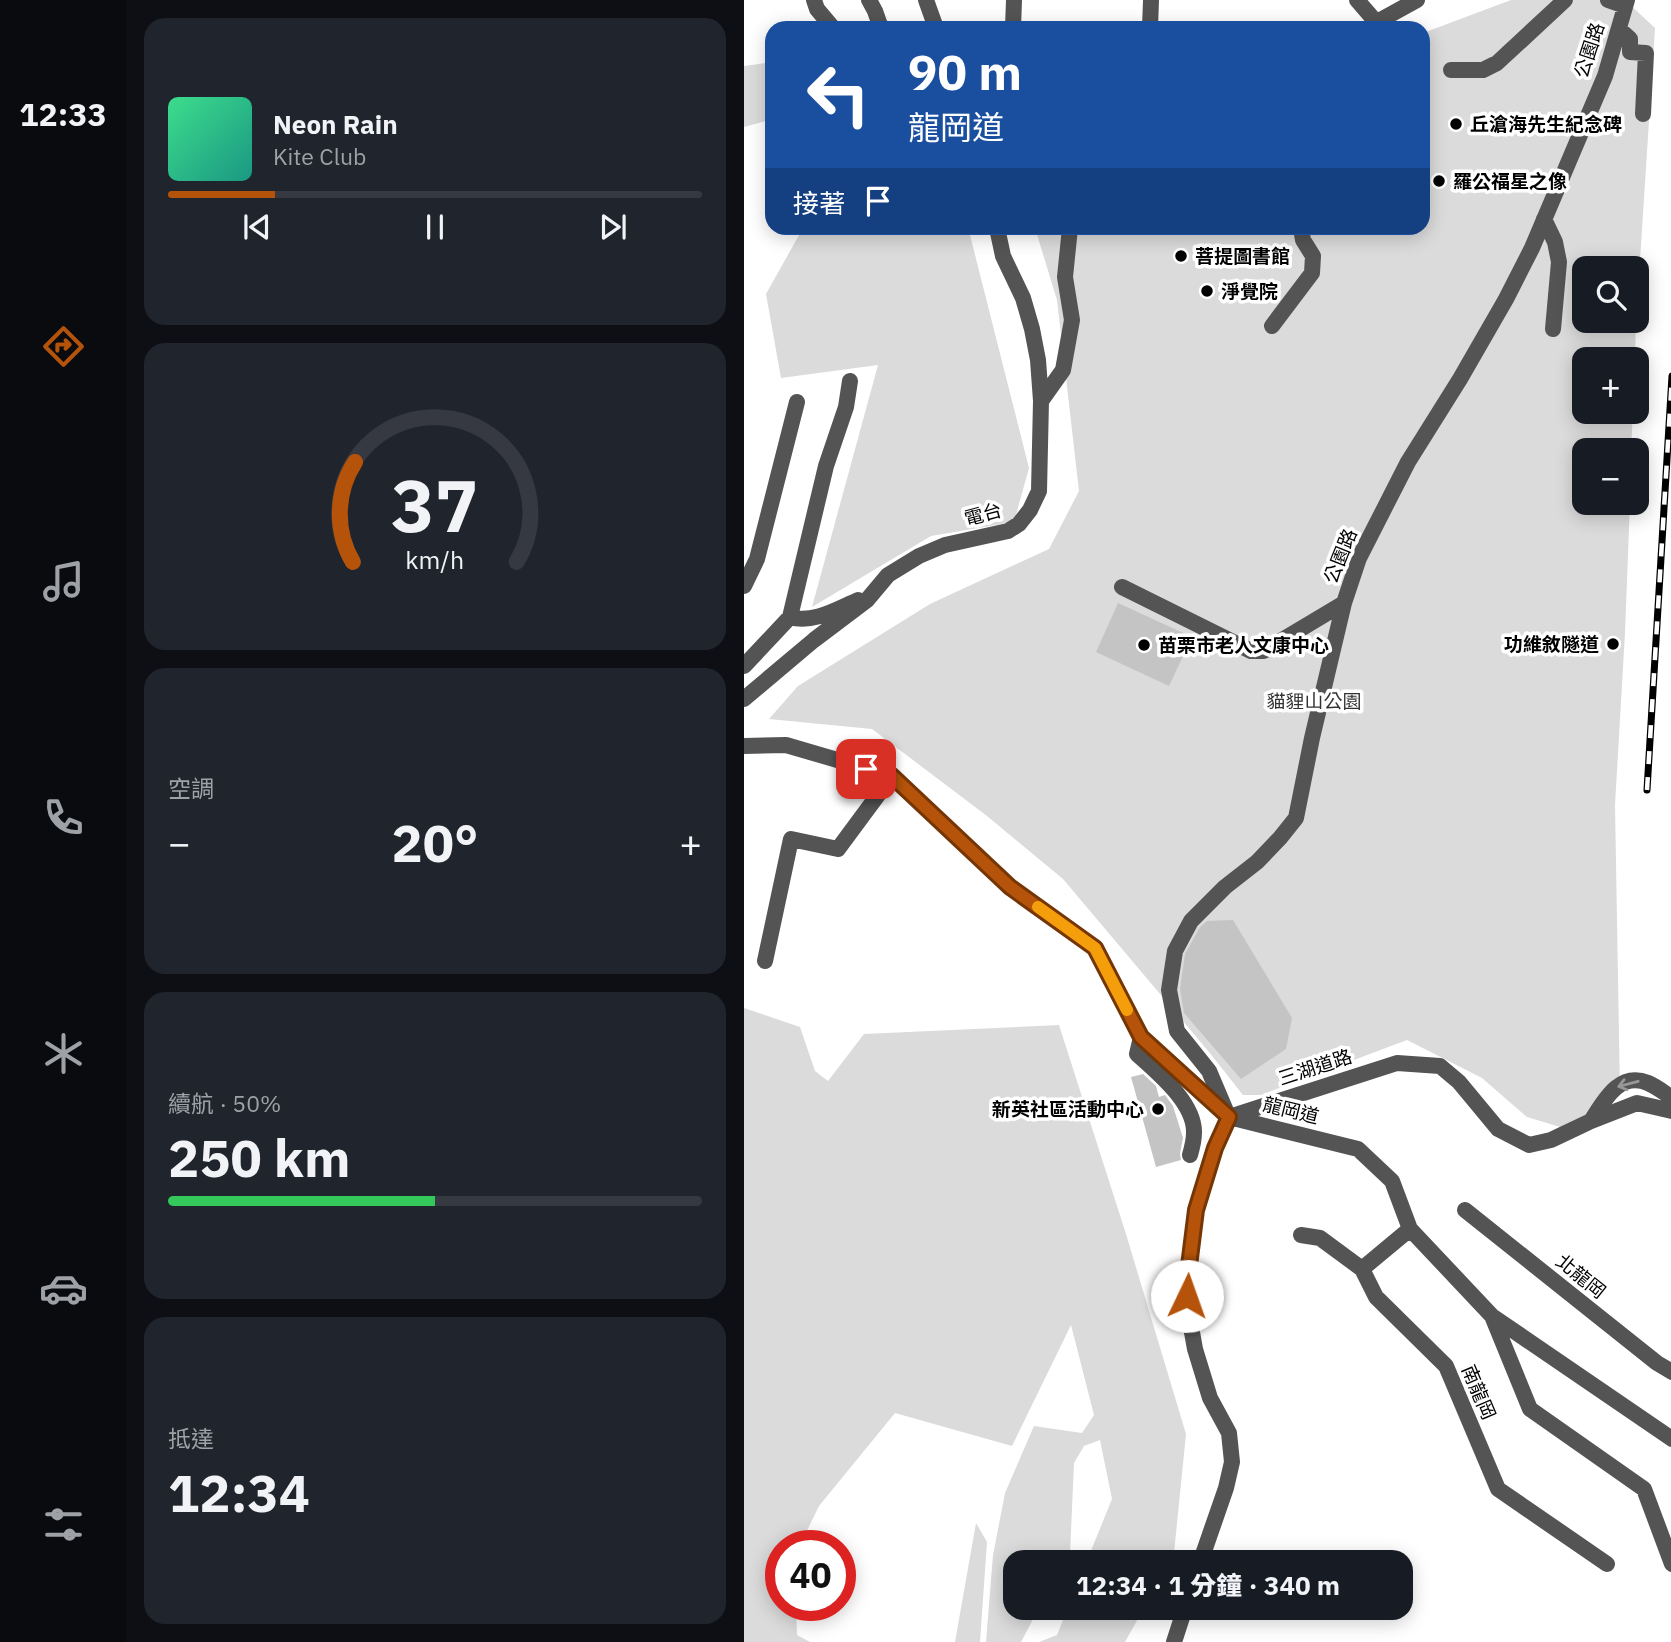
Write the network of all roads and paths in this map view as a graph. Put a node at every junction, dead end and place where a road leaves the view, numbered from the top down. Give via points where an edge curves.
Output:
1 (814, 0) edge
2 (869, 0) edge
3 (926, 0) edge
4 (936, 0) edge
5 (1014, 0) edge
6 (1151, 0) edge
7 (1356, 0) edge
8 (1417, 0) edge
9 (1565, 0) edge
10 (1608, 0) edge
11 (1626, 3) edge
12 (827, 21) edge
13 (879, 21) edge
14 (934, 21) edge
15 (936, 21) edge
16 (1013, 21) edge
17 (1151, 21) edge
18 (1369, 21) edge
19 (1378, 21) edge
20 (1619, 29) junction
21 (1451, 70) dead end
22 (1643, 114) dead end
23 (1544, 219) junction
24 (998, 235) edge
25 (1070, 235) edge
26 (1302, 235) edge
27 (1272, 326) dead end
28 (1553, 329) dead end
29 (850, 381) dead end
30 (1041, 401) junction
31 (797, 402) dead end
32 (744, 586) edge
33 (1122, 587) dead end
34 (867, 600) junction
35 (1344, 603) junction
36 (790, 617) junction
37 (744, 665) edge
38 (744, 699) edge
39 (744, 746) edge
40 (892, 776) junction
41 (765, 961) dead end
42 (1141, 1037) junction
43 (1671, 1105) edge
44 (1671, 1111) edge
45 (1229, 1117) junction
46 (1591, 1121) junction
47 (1190, 1155) dead end
48 (1465, 1210) dead end
49 (1410, 1228) junction
50 (1301, 1234) dead end
51 (1362, 1269) junction
52 (1492, 1316) junction
53 (1671, 1372) edge
54 (1671, 1439) edge
55 (1205, 1550) edge
56 (1607, 1564) dead end
57 (1671, 1564) edge
58 (1181, 1620) edge
59 (1174, 1642) edge

1 - 12 street
2 - 13 street
3 - 14 street
4 - 15 street
5 - 16 street
6 - 17 street
7 - 18 street
8 - 19 street
9 - 21 street via 1497,63 1483,70
10 - 11 street
11 - 20 street, 公園路
20 - 22 street via 1630,40 1630,52 1646,53
20 - 23 street, 公園路 via 1605,76
23 - 28 street via 1559,262
23 - 35 street, 公園路 via 1506,299 1408,462 1359,558
24 - 30 street, 電台 via 1032,329
25 - 30 street via 1065,277 1072,320 1063,370
26 - 27 street via 1313,256 1312,273
29 - 36 street
30 - 34 street, 電台 via 1039,491 1019,524 919,556 888,575
31 - 32 street via 757,559
33 - 35 street via 1251,651 1276,645
34 - 36 street via 820,616
34 - 38 street, 電台
35 - 45 street, 公園路 via 1296,818 1257,862 1191,921 1175,951 1169,990 1177,1031 1209,1071
36 - 37 street
39 - 40 street, 龍岡道 via 786,745
40 - 41 street via 838,849 791,839
40 - 42 street, 龍岡道 via 1010,887 1095,948
42 - 45 street, 龍岡道
42 - 47 street via 1138,1054 1190,1111 1194,1132
43 -> 46 street via 1668,1095 1647,1083 1626,1082 1611,1091
44 - 46 street, 三湖道路 via 1637,1103
45 - 46 street, 三湖道路 via 1397,1063 1440,1066 1498,1129 1529,1145
45 - 49 street, 龍岡道 via 1358,1149 1392,1181
45 - 55 street via 1196,1210 1187,1282 1195,1349 1210,1398 1229,1433 1232,1462
48 - 53 street, 北龍岡
49 - 51 street
49 - 52 street, 龍岡道
50 - 51 street via 1320,1238
51 - 56 street, 南龍岡 via 1376,1297 1446,1366 1498,1489
52 - 54 street
52 - 57 street, 龍岡道 via 1530,1409 1644,1489
58 - 59 street

